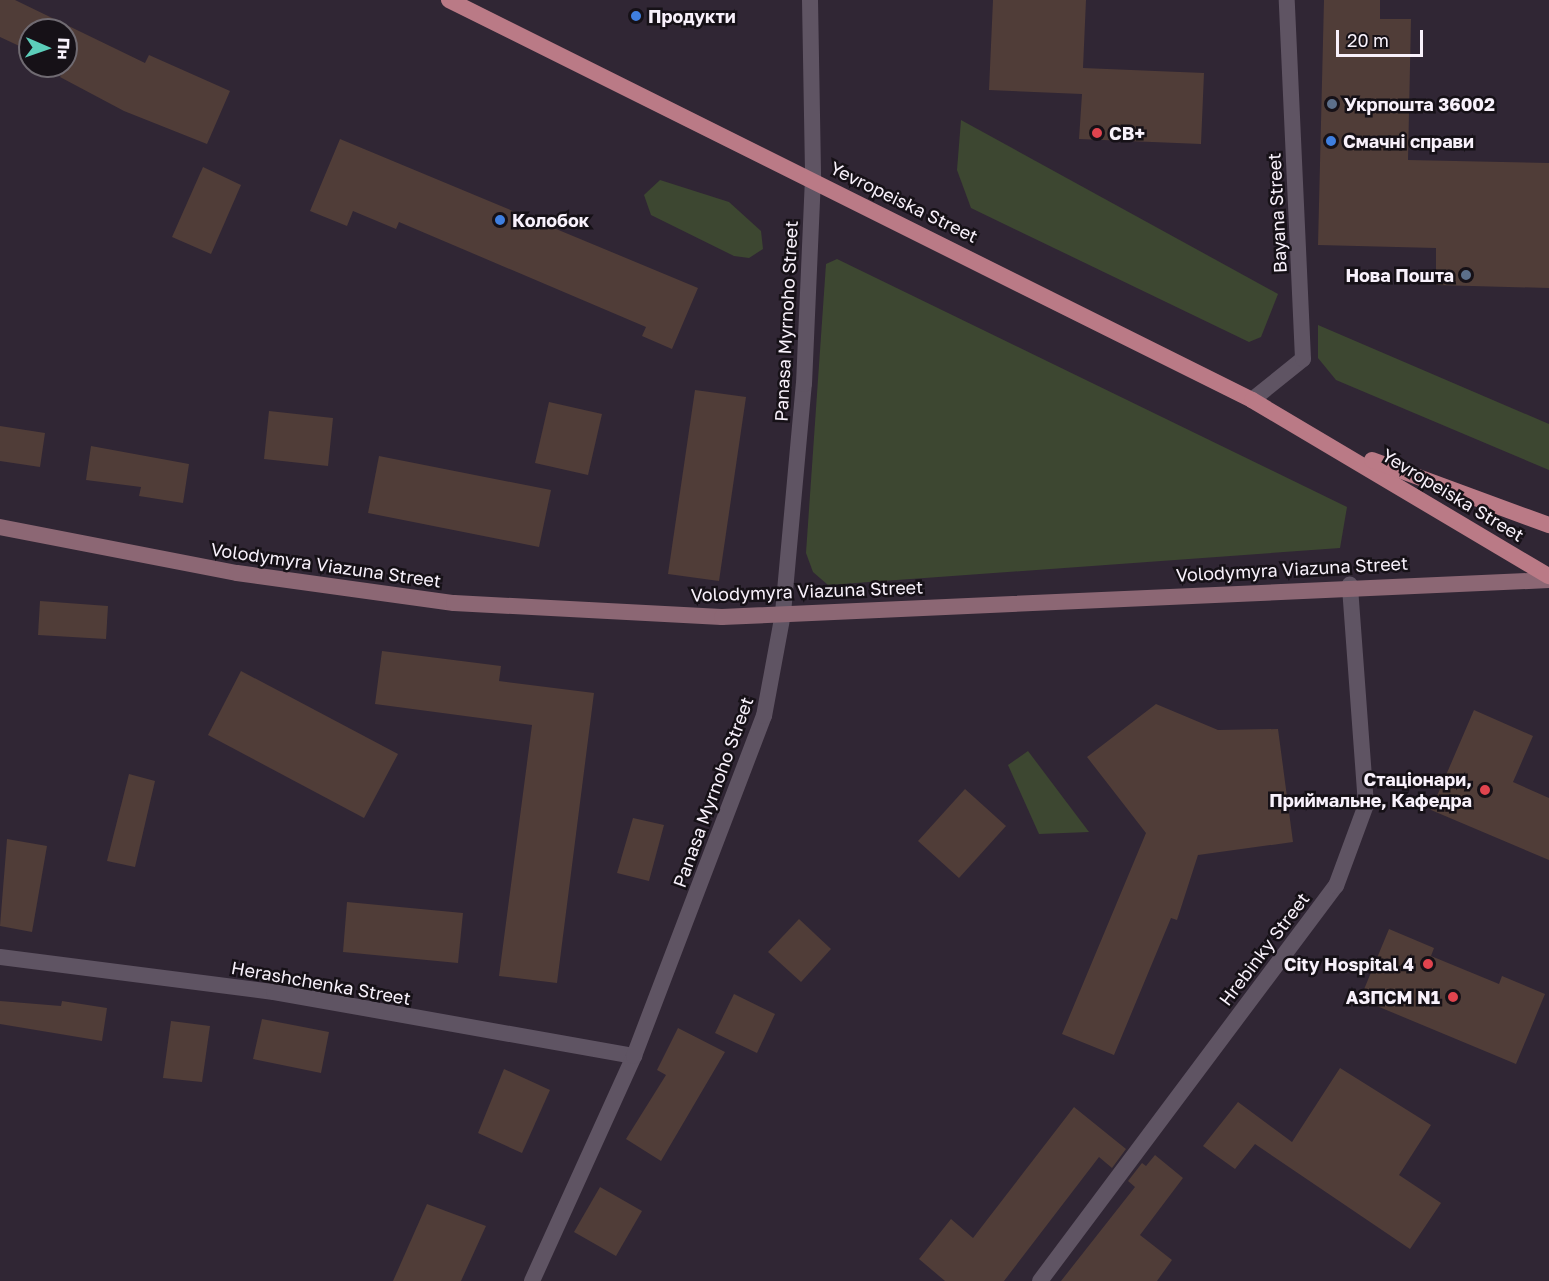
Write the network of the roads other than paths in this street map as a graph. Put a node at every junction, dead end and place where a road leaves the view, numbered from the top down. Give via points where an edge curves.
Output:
1 (449, 0) edge
2 (810, 0) edge
3 (1287, 0) edge
4 (813, 178) junction
5 (1252, 400) junction
6 (1338, 448) junction
7 (1549, 525) edge
8 (0, 527) edge
9 (1549, 578) edge
10 (1350, 585) junction
11 (783, 613) junction
12 (0, 957) edge
13 (634, 1056) junction
14 (532, 1281) edge
15 (1040, 1281) edge

1 - 4 main road, Yevropeiska Street
2 - 4 street, Panasa Myrnoho Street
3 - 5 street, Bayana Street via 1303,359
4 - 5 main road, Yevropeiska Street
4 - 11 street, Panasa Myrnoho Street via 804,384
5 - 6 main road, Yevropeiska Street
6 - 7 main road, Yevropeiska Street
6 - 9 main road, Yevropeiska Street
8 - 11 main road, Volodymyra Viazuna Street via 237,573 454,603 722,617
9 - 10 main road, Volodymyra Viazuna Street
10 - 11 main road, Volodymyra Viazuna Street
10 - 15 street, Hrebinky Street via 1366,805 1336,886
11 - 13 street, Panasa Myrnoho Street via 764,716
12 - 13 street, Herashchenka Street via 274,992
13 - 14 street, Panasa Myrnoho Street

